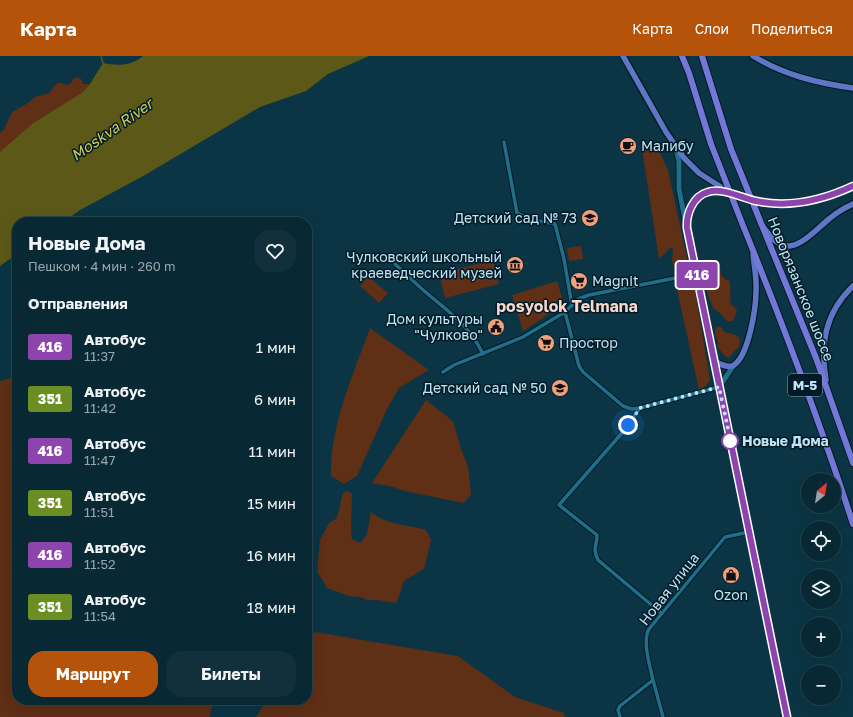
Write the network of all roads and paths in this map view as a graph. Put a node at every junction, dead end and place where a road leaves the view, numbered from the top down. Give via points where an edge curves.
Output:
1 (624, 56) edge
2 (682, 56) edge
3 (702, 56) edge
4 (753, 56) edge
5 (853, 88) edge
6 (504, 142) dead end
7 (676, 148) junction
8 (853, 186) edge
9 (739, 196) junction
10 (853, 204) edge
11 (761, 223) junction
12 (687, 228) junction
13 (752, 248) junction
14 (395, 264) dead end
15 (696, 274) junction
16 (853, 286) edge
17 (572, 306) junction
18 (565, 312) junction
19 (483, 354) junction
20 (714, 361) junction
21 (734, 365) junction
22 (443, 372) dead end
23 (719, 387) junction
24 (828, 390) junction
25 (640, 408) junction
26 (853, 463) edge
27 (853, 524) edge
28 (749, 532) junction
29 (661, 613) junction
30 (653, 680) junction
31 (620, 717) edge
32 (663, 717) edge
33 (787, 717) edge

1 - 7 main road
2 - 13 highway, М-5, bridge via 711,144
3 - 11 highway, Новорязанское шоссе / М-5, bridge via 731,149
4 - 5 main road via 778,70 800,78
6 - 17 street via 517,213 555,224
7 - 9 main road via 699,173
7 - 12 main road via 679,189
8 - 9 main road via 798,203 769,203
9 - 12 main road via 716,191 704,193 690,208
10 - 11 main road via 793,246 781,245 775,241
11 - 24 highway, Новорязанское шоссе / М-5
12 - 15 main road
13 - 21 main road via 756,291 753,321 744,350
13 - 27 highway, М-5 via 797,363
14 - 19 street via 455,316 476,340
15 - 17 street via 589,295 578,299
15 - 20 main road
16 - 24 main road via 832,314 824,339 823,363
17 - 18 street
18 - 19 street via 523,337
18 - 25 street via 579,366 583,372 622,406
19 - 22 street
20 - 21 main road via 723,366
20 - 23 main road
21 - 23 main road
23 - 25 street
23 - 28 main road
24 - 26 highway, Новорязанское шоссе / М-5
25 - 29 street via 622,433 559,505 598,535 595,552 598,560
28 - 29 street, Новая улица via 725,537
28 - 33 main road
29 - 30 street, Новая улица via 646,633
30 - 31 street via 620,706
30 - 32 street, Новая улица

